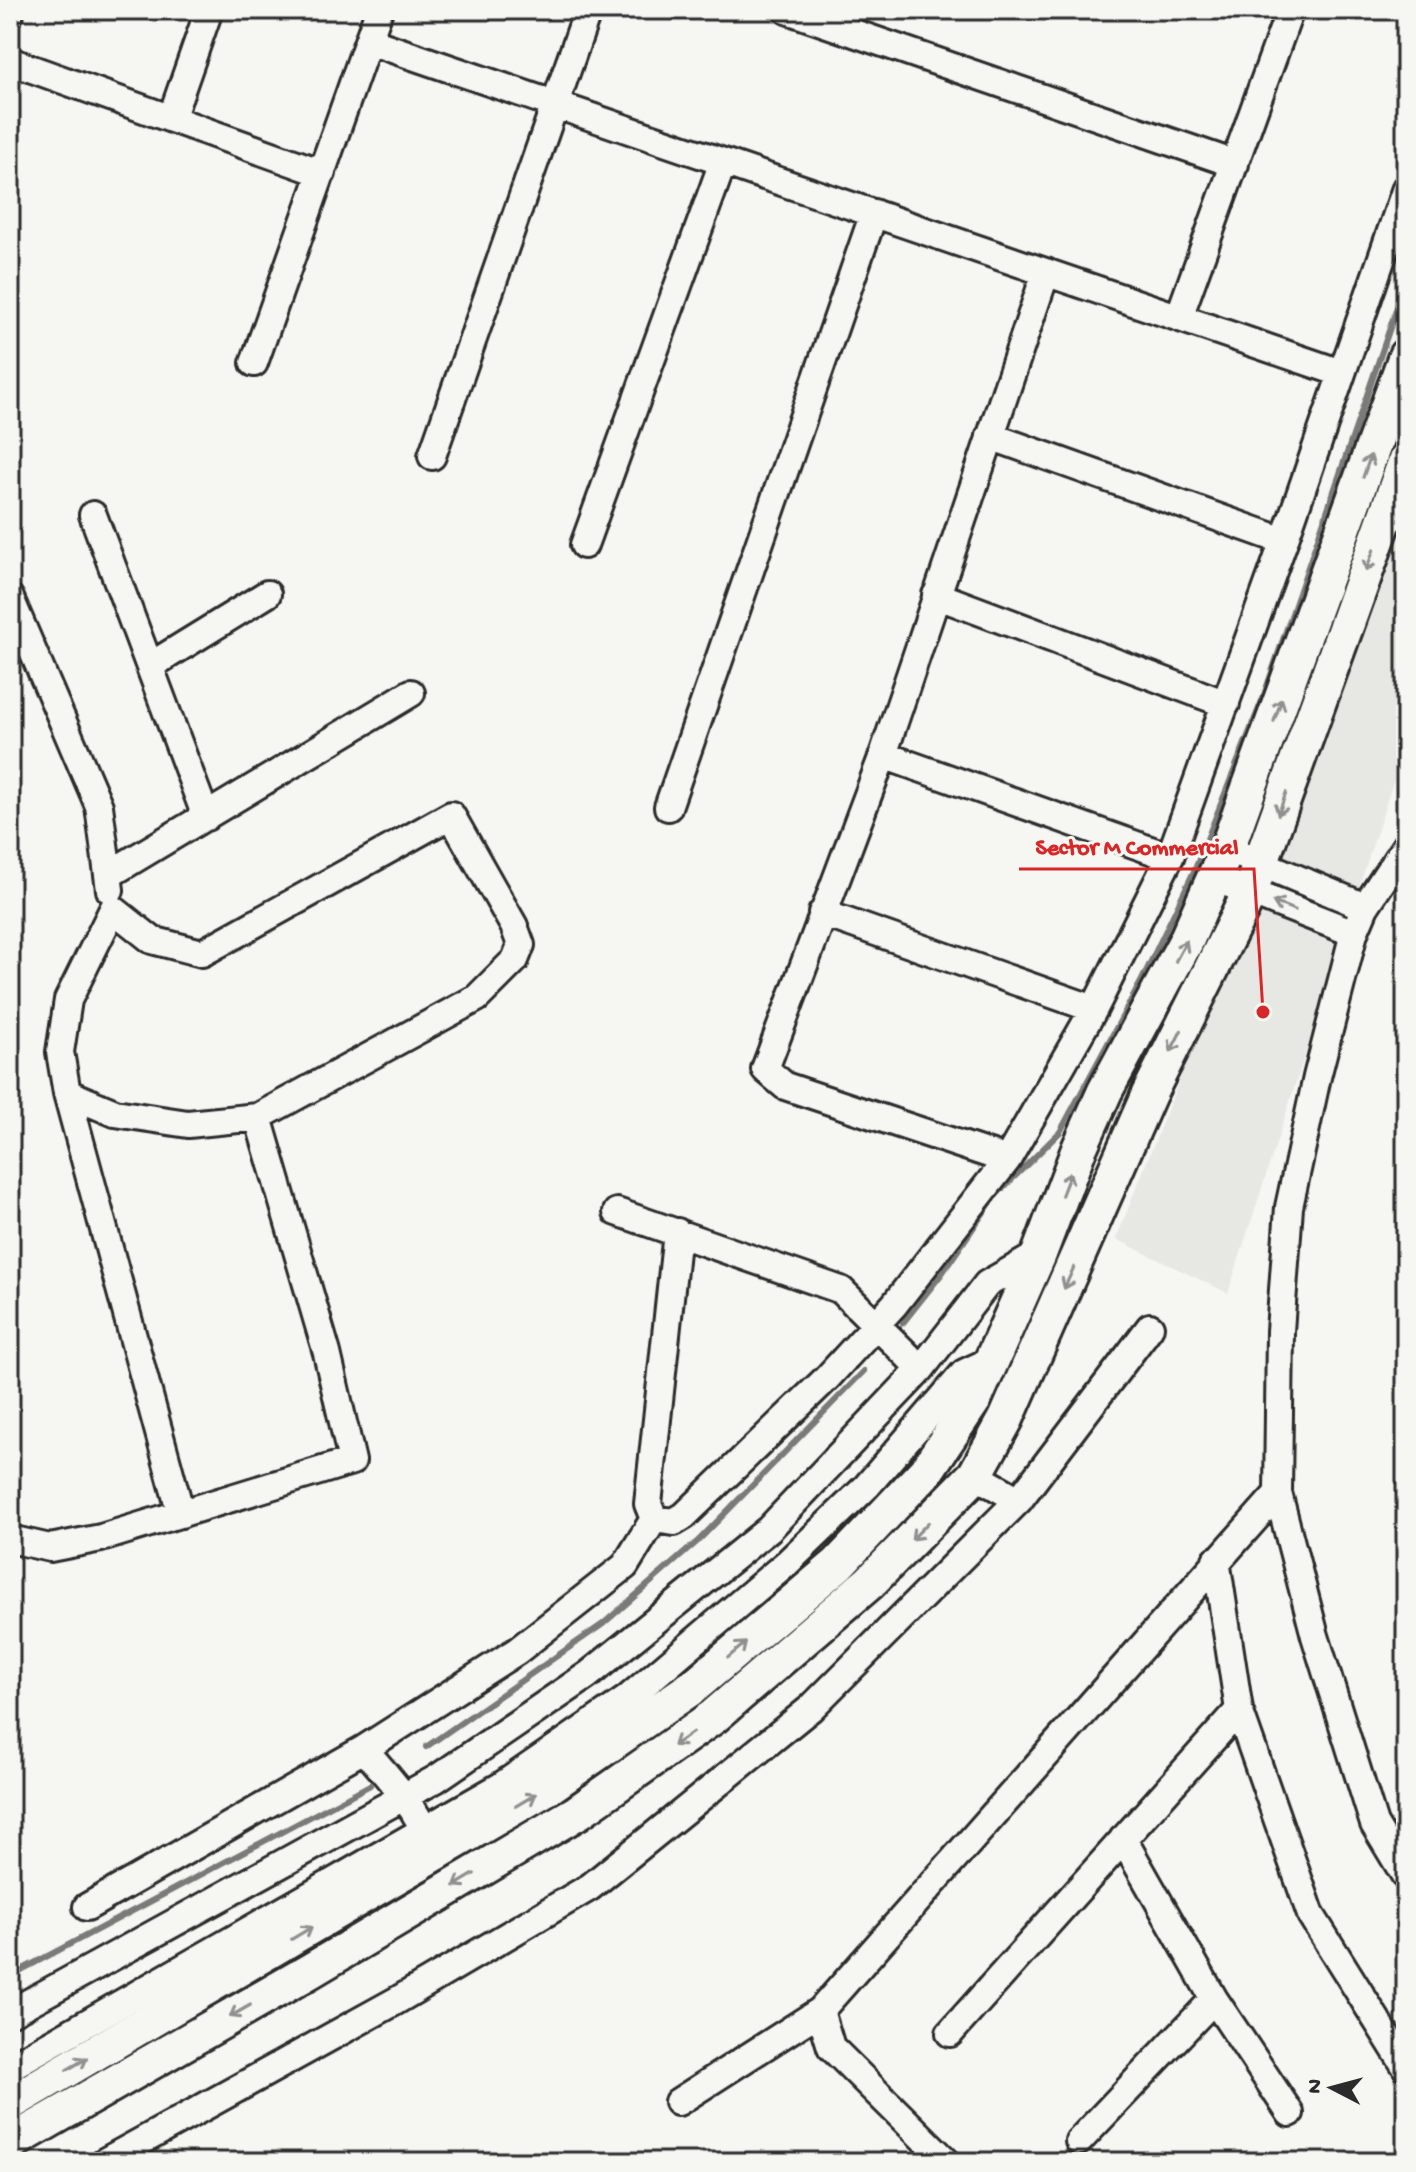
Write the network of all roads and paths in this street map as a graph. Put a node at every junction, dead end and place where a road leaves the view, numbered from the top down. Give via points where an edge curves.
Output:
1 (209, 10) edge
2 (379, 10) edge
3 (588, 10) edge
4 (787, 10) edge
5 (1290, 10) edge
6 (369, 41) junction
7 (10, 61) edge
8 (556, 105) junction
9 (171, 119) junction
10 (723, 162) junction
11 (1235, 164) junction
12 (322, 173) junction
13 (1406, 188) edge
14 (874, 213) junction
15 (1046, 272) junction
16 (1179, 317) junction
17 (1406, 356) edge
18 (254, 363) dead end
19 (1341, 373) junction
20 (990, 436) junction
21 (432, 456) dead end
22 (1406, 460) edge
23 (93, 515) dead end
24 (1284, 541) junction
25 (584, 545) dead end
26 (267, 594) dead end
27 (936, 595) junction
28 (10, 598) edge
29 (150, 666) junction
30 (411, 693) dead end
31 (1226, 704) junction
32 (883, 755) junction
33 (668, 807) dead end
34 (206, 817) junction
35 (1406, 845) edge
36 (1170, 857) junction
37 (1220, 863) junction
38 (108, 875) junction
39 (1256, 877) junction
40 (1365, 907) junction
41 (113, 909) junction
42 (822, 913) junction
43 (1354, 933) junction
44 (1094, 1009) junction
45 (67, 1093) junction
46 (258, 1117) junction
47 (1007, 1160) junction
48 (617, 1212) dead end
49 (677, 1232) junction
50 (1039, 1254) junction
51 (875, 1326) junction
52 (1150, 1327) dead end
53 (994, 1359) junction
54 (921, 1369) junction
55 (836, 1458) junction
56 (975, 1475) junction
57 (867, 1486) junction
58 (1278, 1493) junction
59 (1019, 1500) junction
60 (181, 1514) junction
61 (654, 1519) junction
62 (10, 1539) edge
63 (1216, 1560) junction
64 (707, 1579) junction
65 (731, 1610) junction
66 (564, 1691) junction
67 (1239, 1710) junction
68 (584, 1728) junction
69 (364, 1749) junction
70 (406, 1797) junction
71 (1123, 1839) junction
72 (430, 1842) junction
73 (1406, 1877) edge
74 (222, 1897) junction
75 (87, 1907) dead end
76 (244, 1934) junction
77 (72, 1979) junction
78 (1214, 1999) junction
79 (820, 2011) junction
80 (10, 2013) edge
81 (91, 2021) junction
82 (950, 2033) dead end
83 (10, 2067) edge
84 (1406, 2067) edge
85 (678, 2102) dead end
86 (10, 2103) edge
87 (1290, 2113) dead end
88 (1079, 2141) dead end
89 (10, 2143) edge
90 (104, 2162) edge
91 (947, 2162) edge

1 - 9 street
2 - 6 street
3 - 8 street
4 - 11 street
5 - 11 street
6 - 8 street
6 - 12 street
7 - 9 street
8 - 10 street
8 - 21 street
9 - 12 street
10 - 14 street
10 - 25 street
11 - 16 street
12 - 18 street
13 - 19 street
14 - 15 street
14 - 33 street
15 - 16 street
15 - 20 street
16 - 19 street
37 -> 17 main road
19 - 24 street
20 - 24 street
20 - 27 street
22 -> 39 main road
23 - 29 street
24 - 31 street
26 - 29 street
27 - 31 street
27 - 32 street
28 - 38 street via 99,806
29 - 34 street
30 - 34 street
31 - 36 street
32 - 36 street
32 - 42 street
34 - 38 street
35 - 40 street
36 - 44 street
37 - 39 street
50 -> 37 main road via 1105,1091 1186,941
38 - 41 street
39 - 40 street
43 -> 39 street
39 -> 56 main road via 1149,1094 1006,1419
40 - 43 street
41 - 45 street via 68,1000 60,1052
41 - 46 street via 152,940 202,953 451,815 514,926 521,945 515,960 477,998
42 - 44 street
42 - 47 street via 765,1069 785,1086
43 - 58 street via 1289,1207 1280,1331
44 - 47 street
45 - 46 street via 115,1113 188,1124
45 - 60 street
46 - 60 street via 327,1353 352,1461
47 - 51 street
48 - 49 street
49 - 51 street via 841,1290
49 - 61 street via 648,1504
50 - 53 main road
50 - 54 street via 987,1284
51 - 54 street
51 - 61 street via 684,1516 674,1522
52 - 59 street
53 - 57 street via 964,1373
72 -> 53 main road via 550,1786 694,1686 838,1564 926,1471
54 - 55 street
55 - 57 street
55 - 64 street via 769,1529
56 - 59 street
56 -> 89 main road via 870,1582 713,1717 578,1812
57 - 65 street
58 - 63 street
58 - 73 street via 1315,1636 1374,1824
59 - 90 street via 811,1708 590,1887
60 - 62 street via 50,1548
61 - 69 street via 625,1566 517,1651
63 - 67 street
63 - 79 street
64 - 65 street
64 - 66 street
65 - 68 street via 627,1699
66 - 68 street
66 - 70 street
67 - 71 street
67 - 84 street via 1311,1915
68 - 72 street
69 - 70 street
69 - 75 street
70 - 72 street
70 - 74 street
71 - 78 street
71 - 82 street
72 - 76 street
86 -> 72 main road
74 - 76 street
74 - 77 street
76 - 81 street
77 - 80 street
77 - 81 street
78 - 87 street
78 - 88 street
79 - 85 street
79 - 91 street via 831,2047
81 - 83 street

